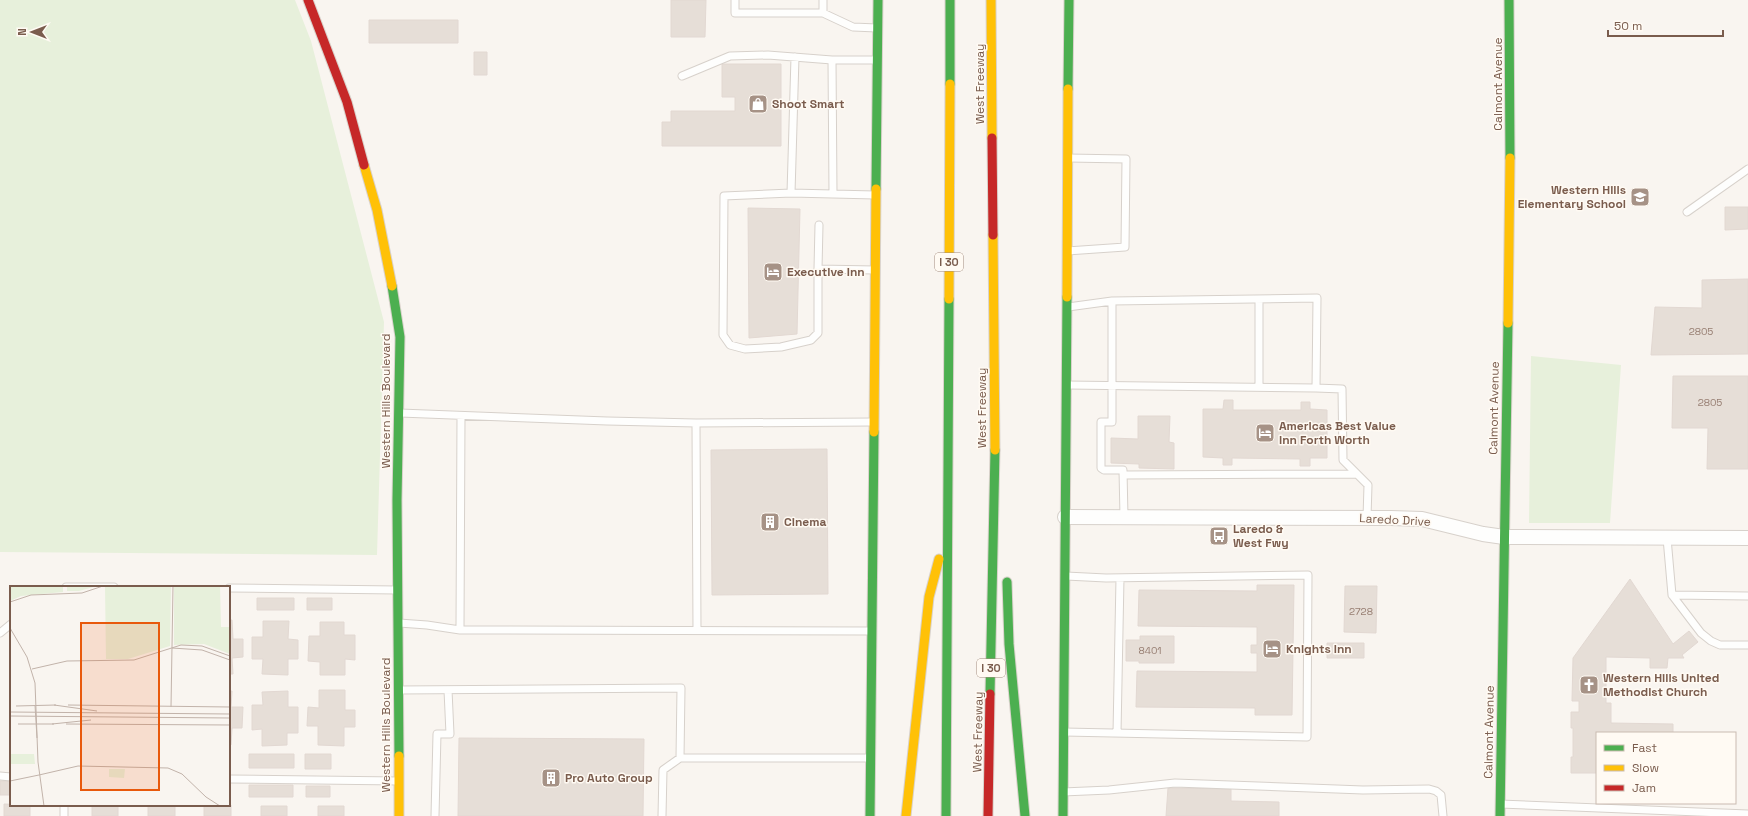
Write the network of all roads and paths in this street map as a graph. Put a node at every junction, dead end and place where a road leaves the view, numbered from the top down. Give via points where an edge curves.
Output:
1 (308, 0) edge
2 (735, 0) edge
3 (823, 0) edge
4 (878, 0) edge
5 (950, 0) edge
6 (991, 0) edge
7 (1068, 0) edge
8 (1509, 0) edge
9 (823, 13) junction
10 (878, 28) junction
11 (794, 57) junction
12 (832, 60) junction
13 (878, 60) junction
14 (682, 76) dead end
15 (1068, 158) junction
16 (1748, 169) edge
17 (791, 193) junction
18 (833, 194) junction
19 (876, 195) junction
20 (1687, 212) dead end
21 (819, 226) dead end
22 (1067, 251) junction
23 (818, 269) junction
24 (876, 270) junction
25 (1259, 299) junction
26 (1112, 301) junction
27 (1067, 307) junction
28 (1066, 385) junction
29 (1112, 385) junction
30 (1259, 387) junction
31 (1316, 388) junction
32 (399, 413) junction
33 (461, 416) junction
34 (874, 422) junction
35 (696, 423) junction
36 (1356, 474) junction
37 (1123, 475) junction
38 (1065, 517) junction
39 (1124, 517) junction
40 (1367, 518) junction
41 (994, 519) junction
42 (948, 525) junction
43 (1504, 537) junction
44 (1667, 538) junction
45 (1748, 538) edge
46 (1002, 556) dead end
47 (1005, 571) dead end
48 (1065, 576) junction
49 (1120, 578) junction
50 (230, 588) edge
51 (398, 590) junction
52 (1672, 595) junction
53 (1748, 596) edge
54 (398, 623) junction
55 (10, 625) edge
56 (460, 630) junction
57 (697, 630) junction
58 (872, 631) junction
59 (0, 633) edge
60 (1748, 645) edge
61 (398, 690) junction
62 (448, 690) junction
63 (1063, 732) junction
64 (1117, 733) junction
65 (680, 758) junction
66 (871, 758) junction
67 (230, 779) edge
68 (399, 781) junction
69 (1063, 792) junction
70 (1500, 804) junction
71 (1748, 814) edge
72 (399, 816) edge
73 (435, 816) edge
74 (662, 816) edge
75 (870, 816) edge
76 (906, 816) edge
77 (946, 816) edge
78 (988, 816) edge
79 (1025, 816) edge
80 (1063, 816) edge
81 (1443, 816) edge
82 (1500, 816) edge

1 - 32 main road, Western Hills Boulevard via 347,102 379,218 400,337
2 - 9 lane via 735,13
3 - 9 lane
4 - 10 main road
5 - 42 main road, I 30
6 - 41 main road, West Freeway / I 30
7 - 15 main road
8 - 43 main road, Calmont Avenue via 1510,202
9 - 10 lane via 853,27
10 - 13 main road
11 - 12 lane
11 - 14 lane via 730,56
11 - 17 lane
12 - 13 lane
12 - 18 lane
13 - 19 main road
15 - 22 main road
15 - 22 lane via 1126,159 1124,247
16 - 20 lane
17 - 18 lane
17 - 23 lane via 724,196 723,335 730,345 745,349 781,347 811,340 818,333
18 - 19 lane
19 - 24 main road
21 - 23 lane
22 - 27 main road
23 - 24 lane
24 - 34 main road
25 - 26 lane
25 - 30 lane
25 - 31 lane via 1317,298
26 - 27 lane
26 - 29 lane
27 - 28 main road
28 - 29 lane
28 - 38 main road
29 - 30 lane
29 - 37 lane via 1112,422 1101,422 1101,468 1123,470
30 - 31 lane
31 - 36 lane via 1342,389 1343,460
32 - 33 lane
32 - 51 main road, Western Hills Boulevard
33 - 35 lane
33 - 56 lane
34 - 35 lane
34 - 58 main road
35 - 57 lane
36 - 37 lane
36 - 40 lane via 1368,485
37 - 39 lane
38 - 39 street, Laredo Drive
38 - 48 main road
39 - 40 street, Laredo Drive
40 - 43 street, Laredo Drive via 1422,519
41 - 46 main road
41 - 78 main road, West Freeway / I 30
42 - 76 main road via 929,597
42 - 77 main road, I 30
43 - 44 street, Laredo Drive
43 - 70 main road, Calmont Avenue
44 - 45 street, Laredo Drive
44 - 52 lane
47 - 79 main road
48 - 49 lane
48 - 63 main road
49 - 64 lane
49 - 64 lane via 1308,575 1307,737
50 - 51 lane
51 - 54 main road, Western Hills Boulevard
52 - 53 lane
52 - 60 lane via 1701,633 1711,641 1720,645
54 - 56 lane via 427,624
54 - 61 main road, Western Hills Boulevard
55 - 59 lane
56 - 57 lane
57 - 58 lane
58 - 66 main road
61 - 62 lane
61 - 68 main road, Western Hills Boulevard
62 - 65 lane via 681,688
62 - 73 lane via 450,734 437,734
63 - 64 lane
63 - 69 main road
65 - 66 lane
65 - 74 lane via 663,770
66 - 75 main road
67 - 68 lane
68 - 72 main road, Western Hills Boulevard
69 - 80 main road
69 - 81 lane via 1175,783 1363,790 1429,789 1441,795
70 - 71 lane
70 - 82 main road, Calmont Avenue

